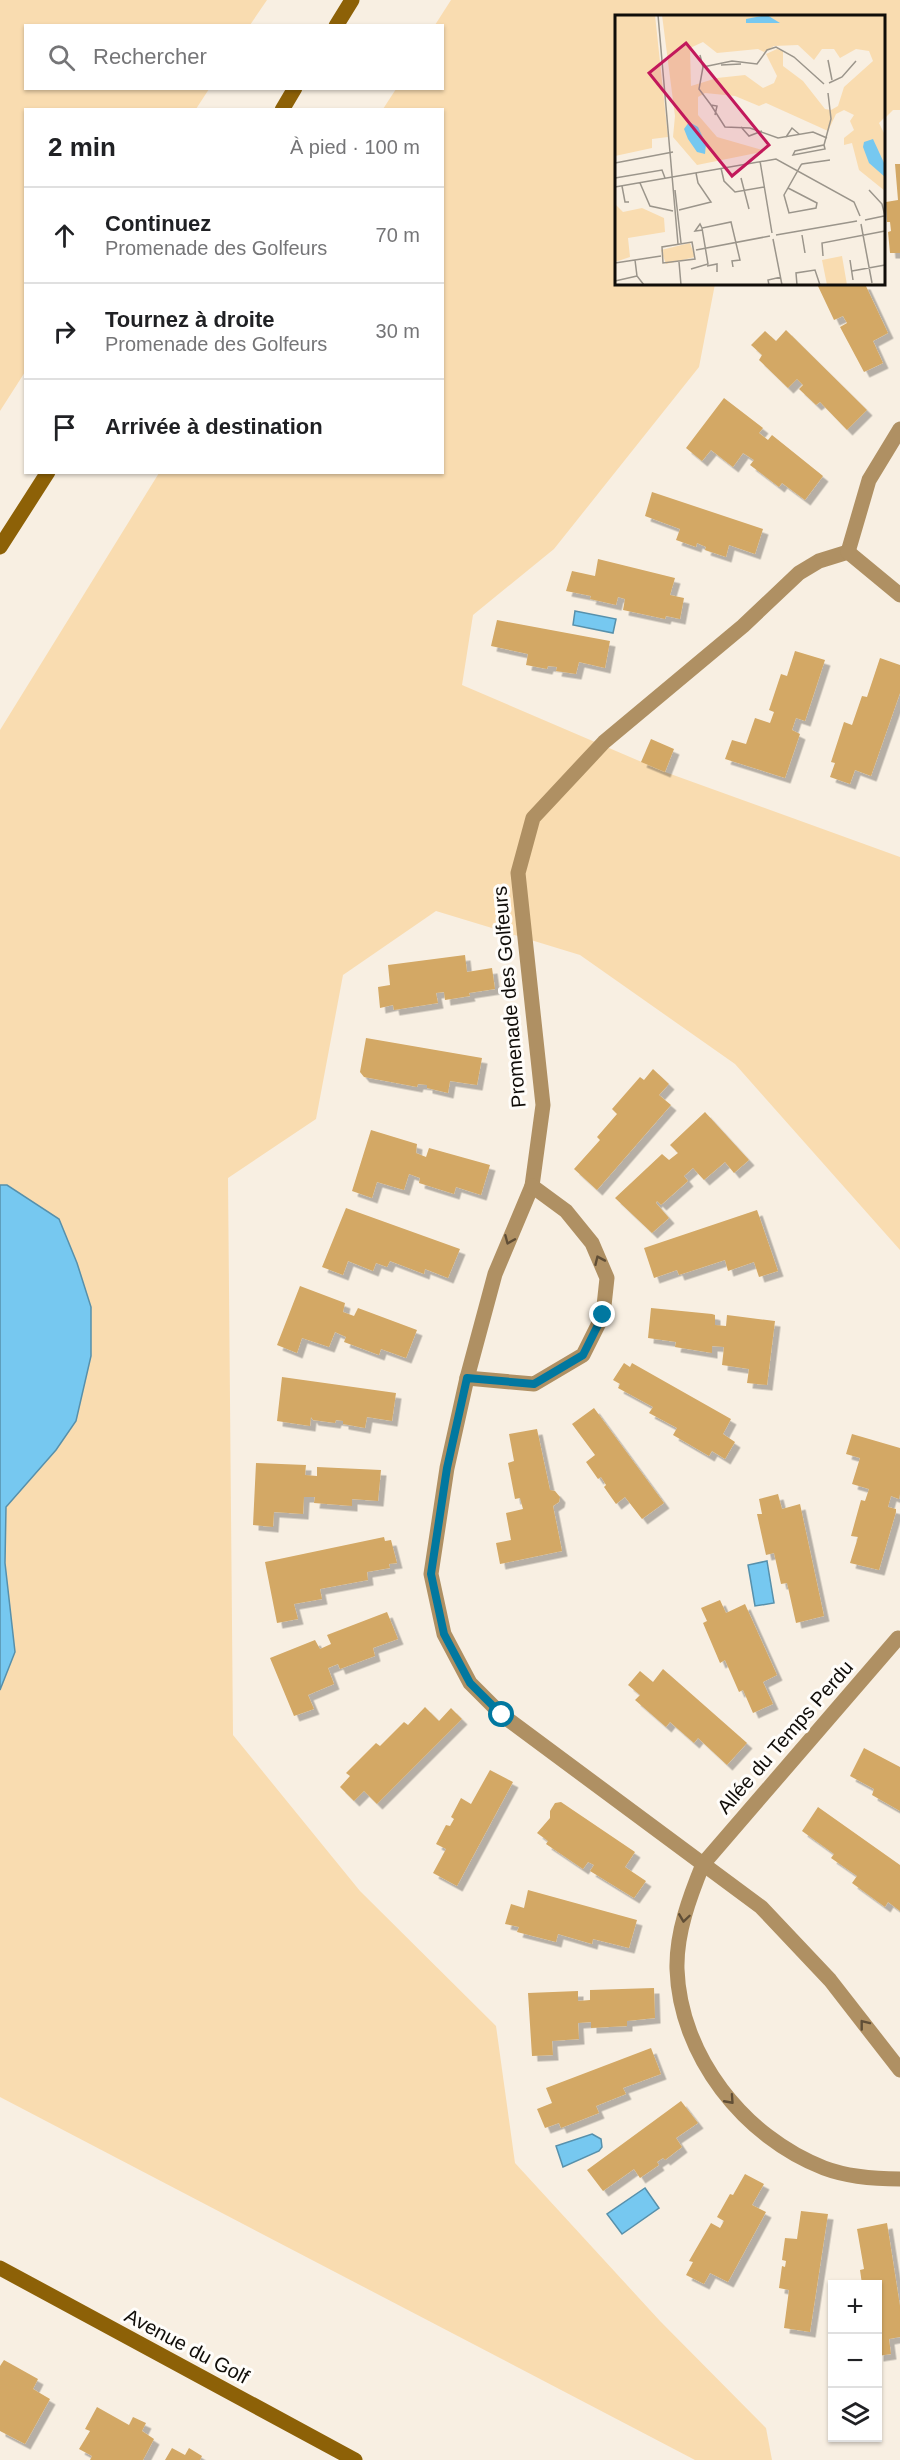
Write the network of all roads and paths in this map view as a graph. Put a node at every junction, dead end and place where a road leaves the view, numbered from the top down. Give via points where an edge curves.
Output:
1 (352, 0) edge
2 (337, 24) edge
3 (294, 90) edge
4 (283, 108) edge
5 (900, 429) edge
6 (47, 474) edge
7 (0, 547) edge
8 (848, 552) junction
9 (900, 595) edge
10 (532, 1186) junction
11 (467, 1378) junction
12 (898, 1638) dead end
13 (703, 1864) junction
14 (900, 2070) edge
15 (900, 2179) edge
16 (0, 2268) edge
17 (355, 2460) edge

1 - 2 street
3 - 4 street
5 - 8 street via 869,480
6 - 7 street
8 - 9 street
8 - 10 street, Promenade des Golfeurs via 819,561 799,573 743,626 604,742 533,818 519,873 543,1105
10 -> 11 street, Promenade des Golfeurs via 495,1274
11 -> 10 street via 534,1384 583,1355 603,1315 608,1278 592,1243 566,1211
11 - 13 street via 447,1468 431,1574 444,1634 470,1683 502,1715
12 - 13 street, Allée du Temps Perdu
14 -> 13 street via 830,1980 761,1907
13 -> 15 street via 685,1908 677,1968 683,2007 696,2047 720,2088 751,2124 796,2154 824,2168 871,2179
16 - 17 street, Avenue du Golf

